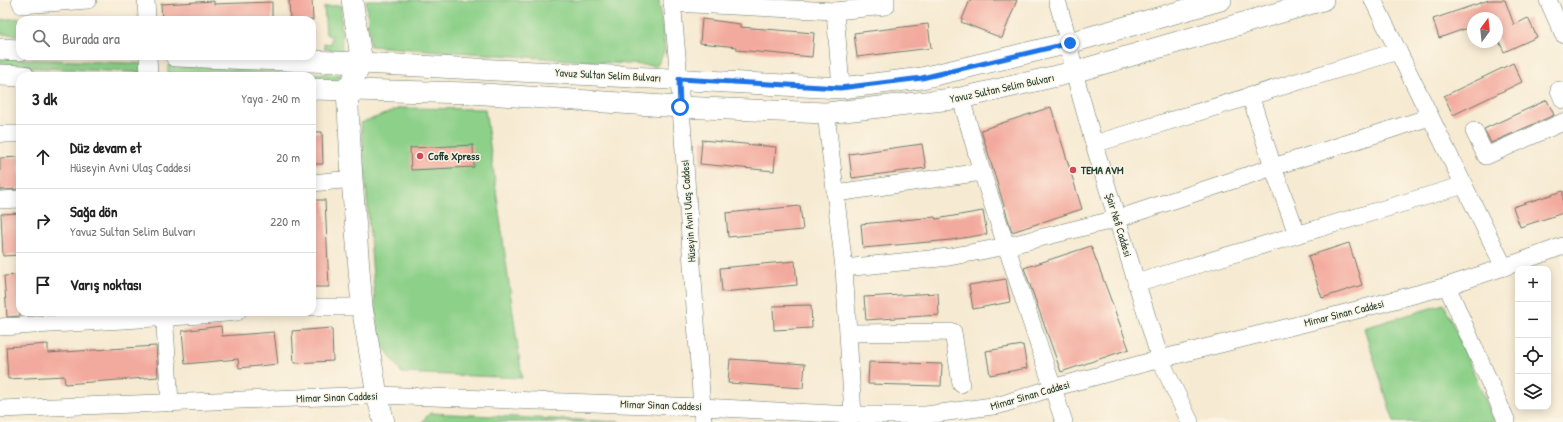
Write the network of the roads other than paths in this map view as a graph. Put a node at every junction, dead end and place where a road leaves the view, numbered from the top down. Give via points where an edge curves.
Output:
1 (20, 0) edge
2 (88, 0) edge
3 (146, 0) edge
4 (352, 0) edge
5 (886, 0) edge
6 (1057, 0) edge
7 (1221, 0) edge
8 (1323, 0) edge
9 (1373, 0) edge
10 (1548, 0) edge
11 (672, 1) edge
12 (835, 11) junction
13 (147, 16) edge
14 (1563, 34) edge
15 (1070, 43) junction
16 (0, 49) edge
17 (16, 50) edge
18 (1398, 51) junction
19 (148, 60) edge
20 (282, 60) edge
21 (362, 63) junction
22 (149, 72) edge
23 (1074, 72) junction
24 (0, 75) edge
25 (16, 76) edge
26 (679, 79) junction
27 (840, 88) junction
28 (316, 89) edge
29 (347, 90) junction
30 (1250, 95) junction
31 (961, 98) junction
32 (680, 107) junction
33 (826, 114) junction
34 (1430, 117) junction
35 (1563, 122) edge
36 (1474, 131) dead end
37 (0, 134) edge
38 (16, 134) edge
39 (1094, 144) junction
40 (1273, 167) junction
41 (982, 172) junction
42 (352, 179) junction
43 (316, 183) edge
44 (1464, 185) junction
45 (836, 193) junction
46 (16, 199) edge
47 (0, 200) edge
48 (1117, 219) junction
49 (1297, 234) junction
50 (1007, 246) junction
51 (1563, 246) edge
52 (1504, 267) junction
53 (844, 268) junction
54 (1136, 283) junction
55 (1447, 286) junction
56 (316, 307) edge
57 (362, 307) junction
58 (103, 316) edge
59 (164, 316) edge
60 (55, 318) edge
61 (0, 327) edge
62 (849, 332) junction
63 (1160, 358) junction
64 (961, 384) dead end
65 (1052, 388) junction
66 (377, 395) junction
67 (170, 403) junction
68 (0, 409) edge
69 (702, 414) edge
70 (37, 415) edge
71 (853, 415) junction
72 (384, 422) edge
73 (1064, 422) edge
74 (1190, 422) edge
75 (1507, 422) edge

1 - 2 street via 22,5
3 - 13 street
4 - 21 main road
5 - 12 street via 886,6
6 - 15 street, Şair Nefi Caddesi
7 - 15 main road, Yavuz Sultan Selim Bulvarı
8 - 23 main road, Yavuz Sultan Selim Bulvarı
9 - 18 street
10 - 14 street
11 - 12 street
11 - 26 street, Hüseyin Avni Ulaş Caddesi
12 - 27 street
15 - 23 street, Şair Nefi Caddesi
15 - 27 main road, Yavuz Sultan Selim Bulvarı via 922,78
16 - 17 main road
18 - 30 street
18 - 34 street
19 - 22 street
20 - 21 main road, Yavuz Sultan Selim Bulvarı
21 - 26 main road, Yavuz Sultan Selim Bulvarı
21 - 29 main road
23 - 31 main road, Yavuz Sultan Selim Bulvarı
23 - 39 street, Şair Nefi Caddesi
24 - 25 main road
26 - 27 main road, Yavuz Sultan Selim Bulvarı
26 - 32 street, Hüseyin Avni Ulaş Caddesi
28 - 29 main road, Yavuz Sultan Selim Bulvarı
29 - 32 main road, Yavuz Sultan Selim Bulvarı via 470,93
29 - 42 main road
30 - 39 street
30 - 40 street
31 - 33 main road, Yavuz Sultan Selim Bulvarı
31 - 41 street
32 - 33 main road, Yavuz Sultan Selim Bulvarı
32 - 69 street, Hüseyin Avni Ulaş Caddesi
33 - 45 street
34 - 40 street
34 - 44 street
35 - 36 street via 1486,156
37 - 38 street
39 - 48 street, Şair Nefi Caddesi
40 - 48 street
40 - 49 street
41 - 45 street
41 - 50 street
42 - 43 street
42 - 57 main road
44 - 49 street
44 - 52 street
45 - 53 street
46 - 47 street
48 - 50 street
48 - 54 street, Şair Nefi Caddesi
49 - 54 street
50 - 53 street via 948,257
50 - 65 street
51 - 52 street, Mimar Sinan Caddesi
52 - 55 street, Mimar Sinan Caddesi
53 - 62 street
54 - 63 street, Şair Nefi Caddesi
55 - 63 street, Mimar Sinan Caddesi
55 - 75 street
56 - 57 street
57 - 66 main road
58 - 60 street
59 - 67 street
60 - 61 street
62 - 64 street via 953,332
62 - 71 street
63 - 65 street, Mimar Sinan Caddesi
63 - 74 street, Şair Nefi Caddesi
65 - 71 street, Mimar Sinan Caddesi via 1000,405 926,415
65 - 73 street
66 - 67 street, Mimar Sinan Caddesi
66 - 69 street, Mimar Sinan Caddesi
66 - 72 main road
67 - 70 street, Mimar Sinan Caddesi
68 - 70 street, Mimar Sinan Caddesi
69 - 71 street, Mimar Sinan Caddesi

